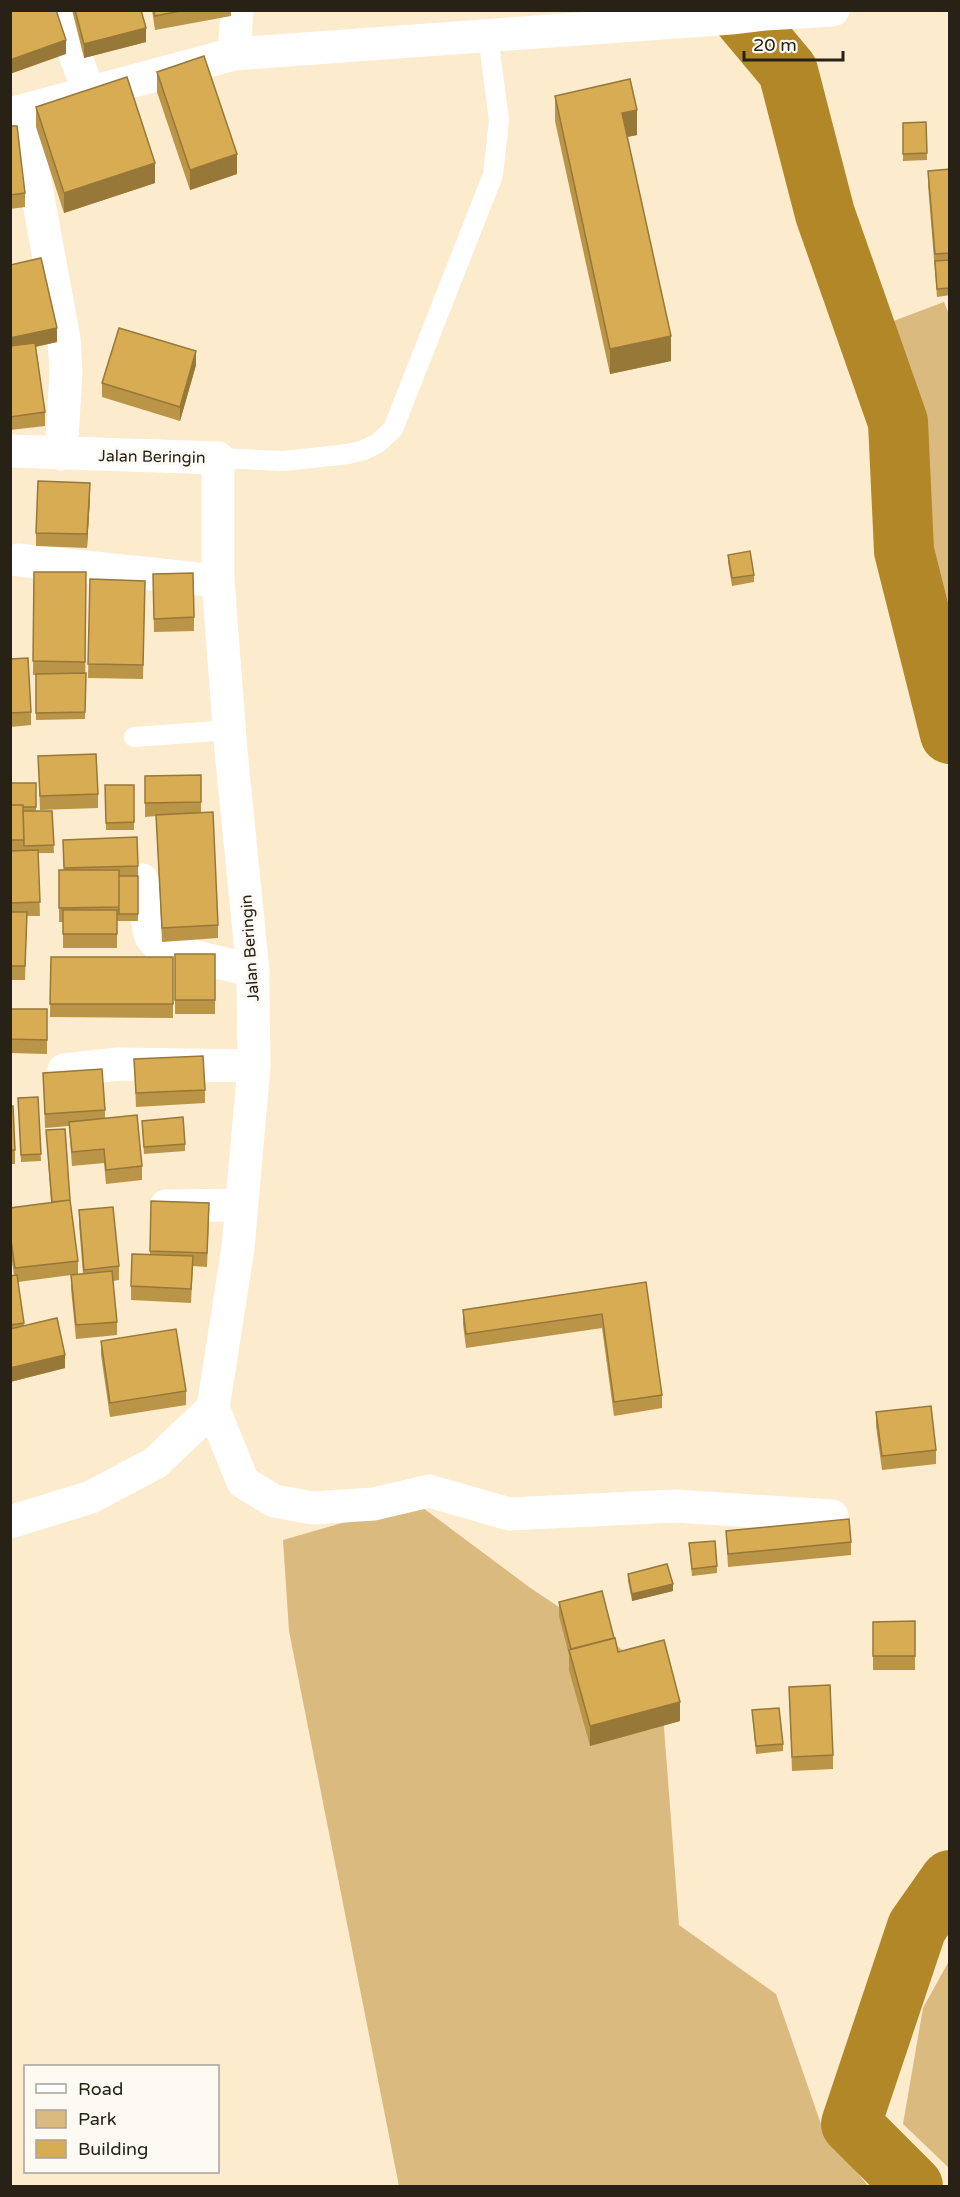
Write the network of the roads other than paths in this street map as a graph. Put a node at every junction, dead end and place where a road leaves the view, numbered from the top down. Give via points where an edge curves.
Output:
1 (59, 10) edge
2 (237, 10) edge
3 (833, 10) edge
4 (488, 36) junction
5 (234, 54) junction
6 (89, 93) junction
7 (16, 113) edge
8 (10, 451) edge
9 (61, 454) junction
10 (218, 458) junction
11 (18, 560) dead end
12 (218, 580) junction
13 (230, 730) junction
14 (134, 737) dead end
15 (142, 880) dead end
16 (253, 971) junction
17 (254, 1066) junction
18 (64, 1070) edge
19 (242, 1204) junction
20 (166, 1206) edge
21 (213, 1408) junction
22 (832, 1516) dead end
23 (10, 1522) edge

1 - 6 street
2 - 5 street
3 - 4 street
4 - 5 street
4 - 10 lane via 499,120 493,175 393,429 378,443 348,454 284,460
5 - 6 street
6 - 7 street
7 - 9 street via 64,339
8 - 9 street, Jalan Beringin
9 - 10 street, Jalan Beringin
10 - 12 street, Jalan Beringin
11 - 12 street
12 - 13 street, Jalan Beringin
13 - 14 lane
13 - 16 street, Jalan Beringin
15 - 16 street via 149,930 160,948
16 - 17 street, Jalan Beringin
17 - 18 street via 118,1064
17 - 19 street, Jalan Beringin
19 - 20 street
19 - 21 street, Jalan Beringin
21 - 22 street via 243,1482 274,1501 313,1508 374,1504 429,1491 509,1514 675,1506
21 - 23 street via 155,1463 91,1497

